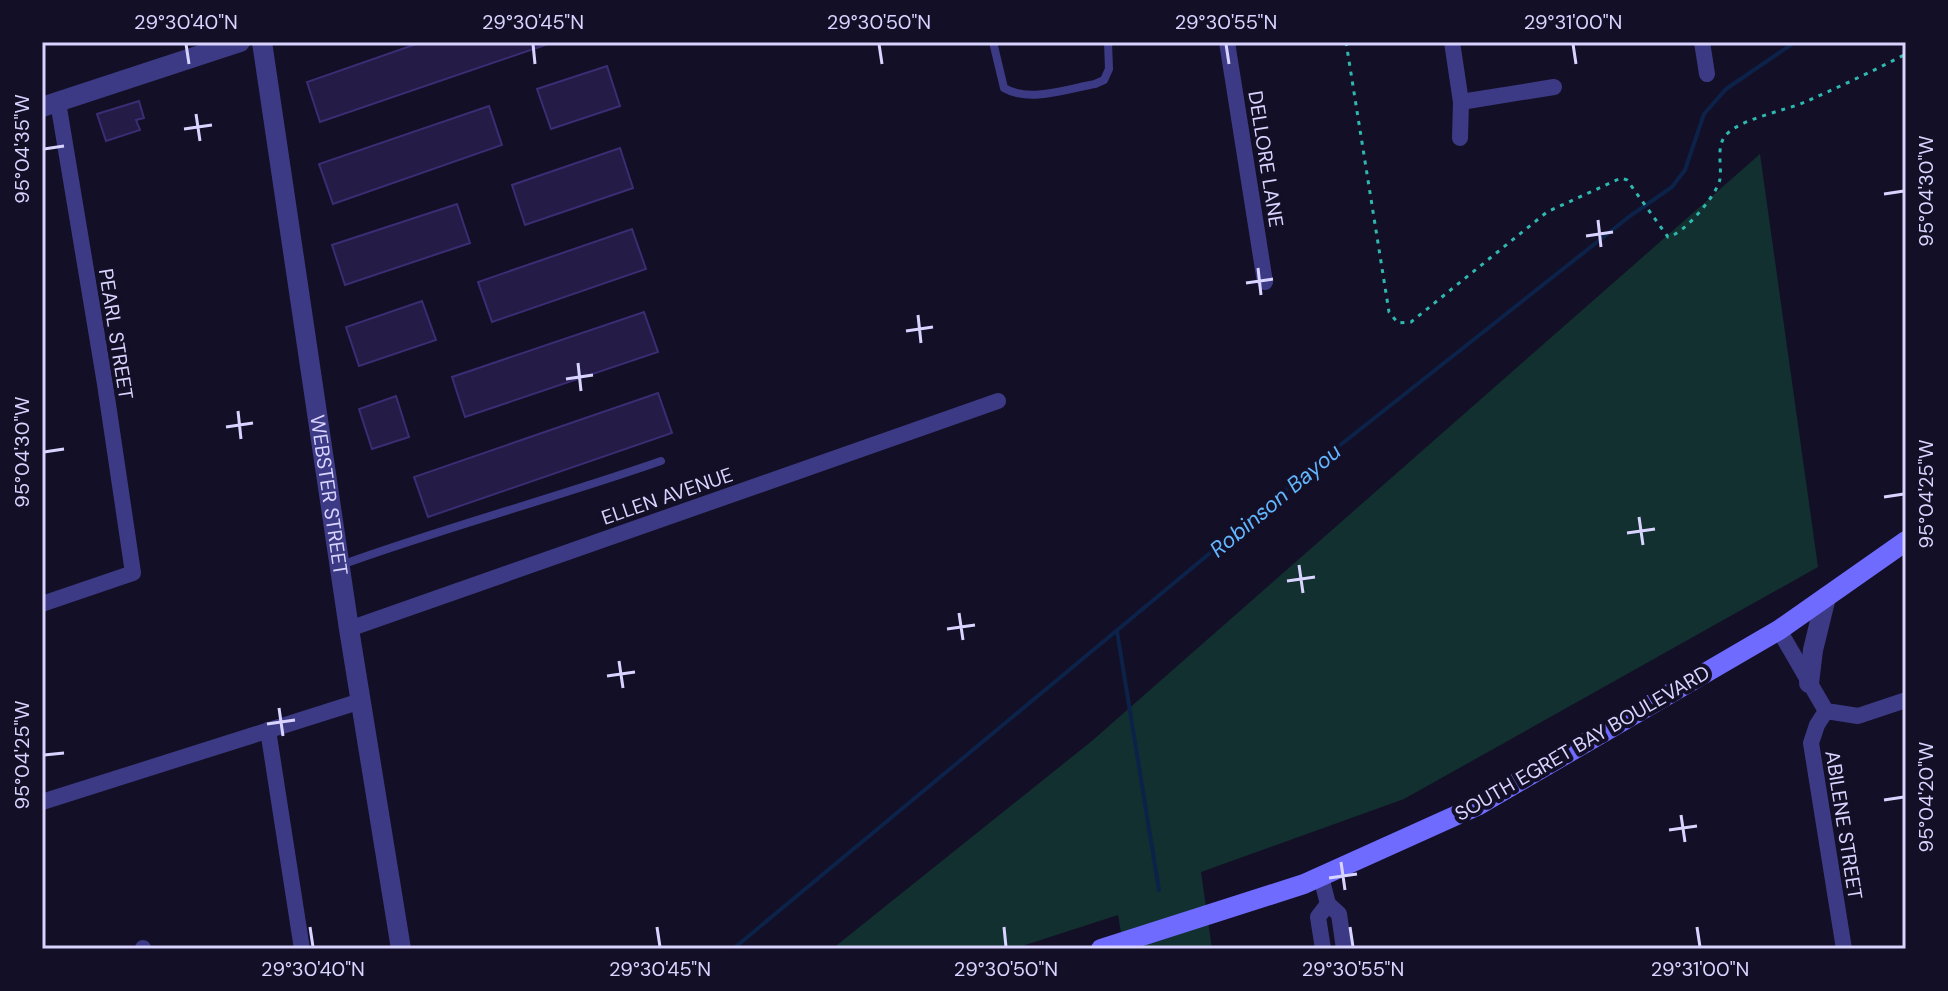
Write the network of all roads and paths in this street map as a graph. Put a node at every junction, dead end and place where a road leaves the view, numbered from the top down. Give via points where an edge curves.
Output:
1 (240, 42) edge
2 (262, 42) edge
3 (993, 42) edge
4 (1108, 42) edge
5 (1227, 42) edge
6 (1346, 42) edge
7 (1452, 42) edge
8 (1702, 42) edge
9 (1906, 54) edge
10 (1707, 74) dead end
11 (1554, 87) dead end
12 (1461, 102) junction
13 (50, 105) edge
14 (1460, 138) dead end
15 (1265, 282) dead end
16 (998, 401) dead end
17 (661, 461) dead end
18 (1906, 541) edge
19 (340, 565) junction
20 (1826, 597) junction
21 (42, 604) edge
22 (349, 629) junction
23 (1779, 630) junction
24 (1809, 683) junction
25 (1906, 700) edge
26 (361, 701) junction
27 (1826, 711) junction
28 (268, 730) junction
29 (42, 802) edge
30 (1321, 877) junction
31 (1328, 904) junction
32 (302, 949) edge
33 (401, 949) edge
34 (1101, 949) edge
35 (1323, 949) edge
36 (1344, 949) edge
37 (1844, 949) edge

1 - 13 street
2 - 19 street, WEBSTER STREET
3 - 4 lane via 1004,88 1026,96 1104,80
5 - 15 street, DELLORE LANE
6 - 9 path via 1389,312 1398,323 1411,322 1547,212 1621,178 1668,237 1678,235 1720,181 1725,137 1741,125 1801,104
7 - 12 street
8 - 10 street
11 - 12 street
12 - 14 street
13 - 21 street, PEARL STREET via 105,384 133,573
16 - 22 street, ELLEN AVENUE
17 - 19 lane
18 - 20 main road, SOUTH EGRET BAY BOULEVARD
19 - 22 street, WEBSTER STREET
20 - 23 main road, SOUTH EGRET BAY BOULEVARD
20 - 24 street
22 - 26 street, WEBSTER STREET
23 - 24 street
23 - 30 main road, SOUTH EGRET BAY BOULEVARD via 1477,806
24 - 27 street
25 - 27 street via 1858,716
26 - 28 street
26 - 33 street, WEBSTER STREET
27 - 37 street, ABILENE STREET via 1811,743
28 - 29 street
28 - 32 street
30 - 31 street
30 - 34 main road, SOUTH EGRET BAY BOULEVARD
31 - 35 street via 1318,917
31 - 36 street via 1339,914

